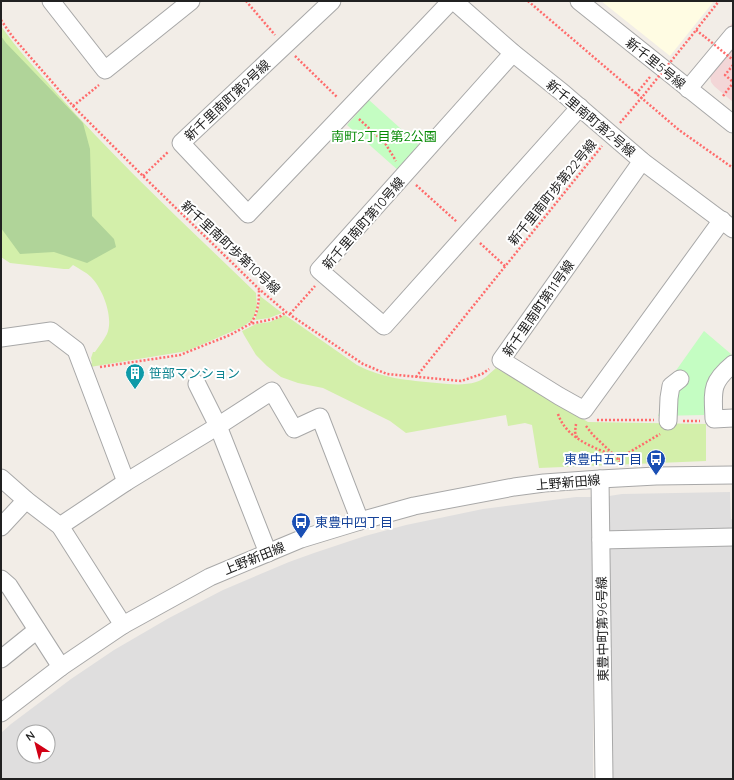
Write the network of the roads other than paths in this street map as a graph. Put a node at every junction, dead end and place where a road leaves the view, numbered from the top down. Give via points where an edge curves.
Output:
1 (51, 1) edge
2 (191, 1) edge
3 (332, 1) edge
4 (451, 1) edge
5 (454, 1) edge
6 (579, 1) edge
7 (733, 36) edge
8 (513, 53) junction
9 (688, 88) junction
10 (580, 107) junction
11 (733, 124) edge
12 (642, 161) junction
13 (727, 224) edge
14 (1, 338) edge
15 (733, 364) edge
16 (680, 379) dead end
17 (197, 384) dead end
18 (733, 418) edge
19 (670, 421) road end
20 (218, 426) junction
21 (733, 475) edge
22 (1, 478) edge
23 (600, 479) junction
24 (126, 482) junction
25 (26, 500) junction
26 (360, 521) junction
27 (60, 526) junction
28 (1, 527) edge
29 (733, 537) edge
30 (601, 540) junction
31 (268, 553) junction
32 (1, 579) edge
33 (123, 624) junction
34 (37, 630) junction
35 (1, 659) edge
36 (61, 667) junction
37 (1, 713) edge
38 (604, 779) edge

1 - 2 street via 105,70
3 - 4 street, 新千里南町第9号線 via 181,143 248,214
5 - 8 street, 新千里南町第2号線
6 - 9 street, 新千里5号線
7 - 9 street
8 - 10 street, 新千里南町第2号線
8 - 10 street, 新千里南町第10号線 via 320,270 384,326
9 - 11 street, 新千里5号線
10 - 12 street, 新千里南町第2号線
12 - 13 street, 新千里南町第2号線
12 - 13 street, 新千里南町第11号線 via 501,360 559,396 584,417
14 - 24 street via 51,330 76,350
15 - 18 street via 722,374 713,391 714,419
16 - 19 street via 671,386
17 - 20 street
20 - 24 street
20 - 26 street via 272,390 294,429 320,417
20 - 31 street
21 - 23 street, 上野新田線
22 - 25 street
23 - 26 street, 上野新田線 via 514,487 414,506
23 - 30 street, 東豊中町第96号線
24 - 27 street
25 - 27 street
25 - 28 street
26 - 31 street, 上野新田線 via 302,539
27 - 33 street
29 - 30 street
30 - 38 street, 東豊中町第96号線
31 - 33 street, 上野新田線 via 210,576
32 - 34 street via 9,586
33 - 36 street, 上野新田線
34 - 35 street
34 - 36 street
36 - 37 street, 上野新田線

